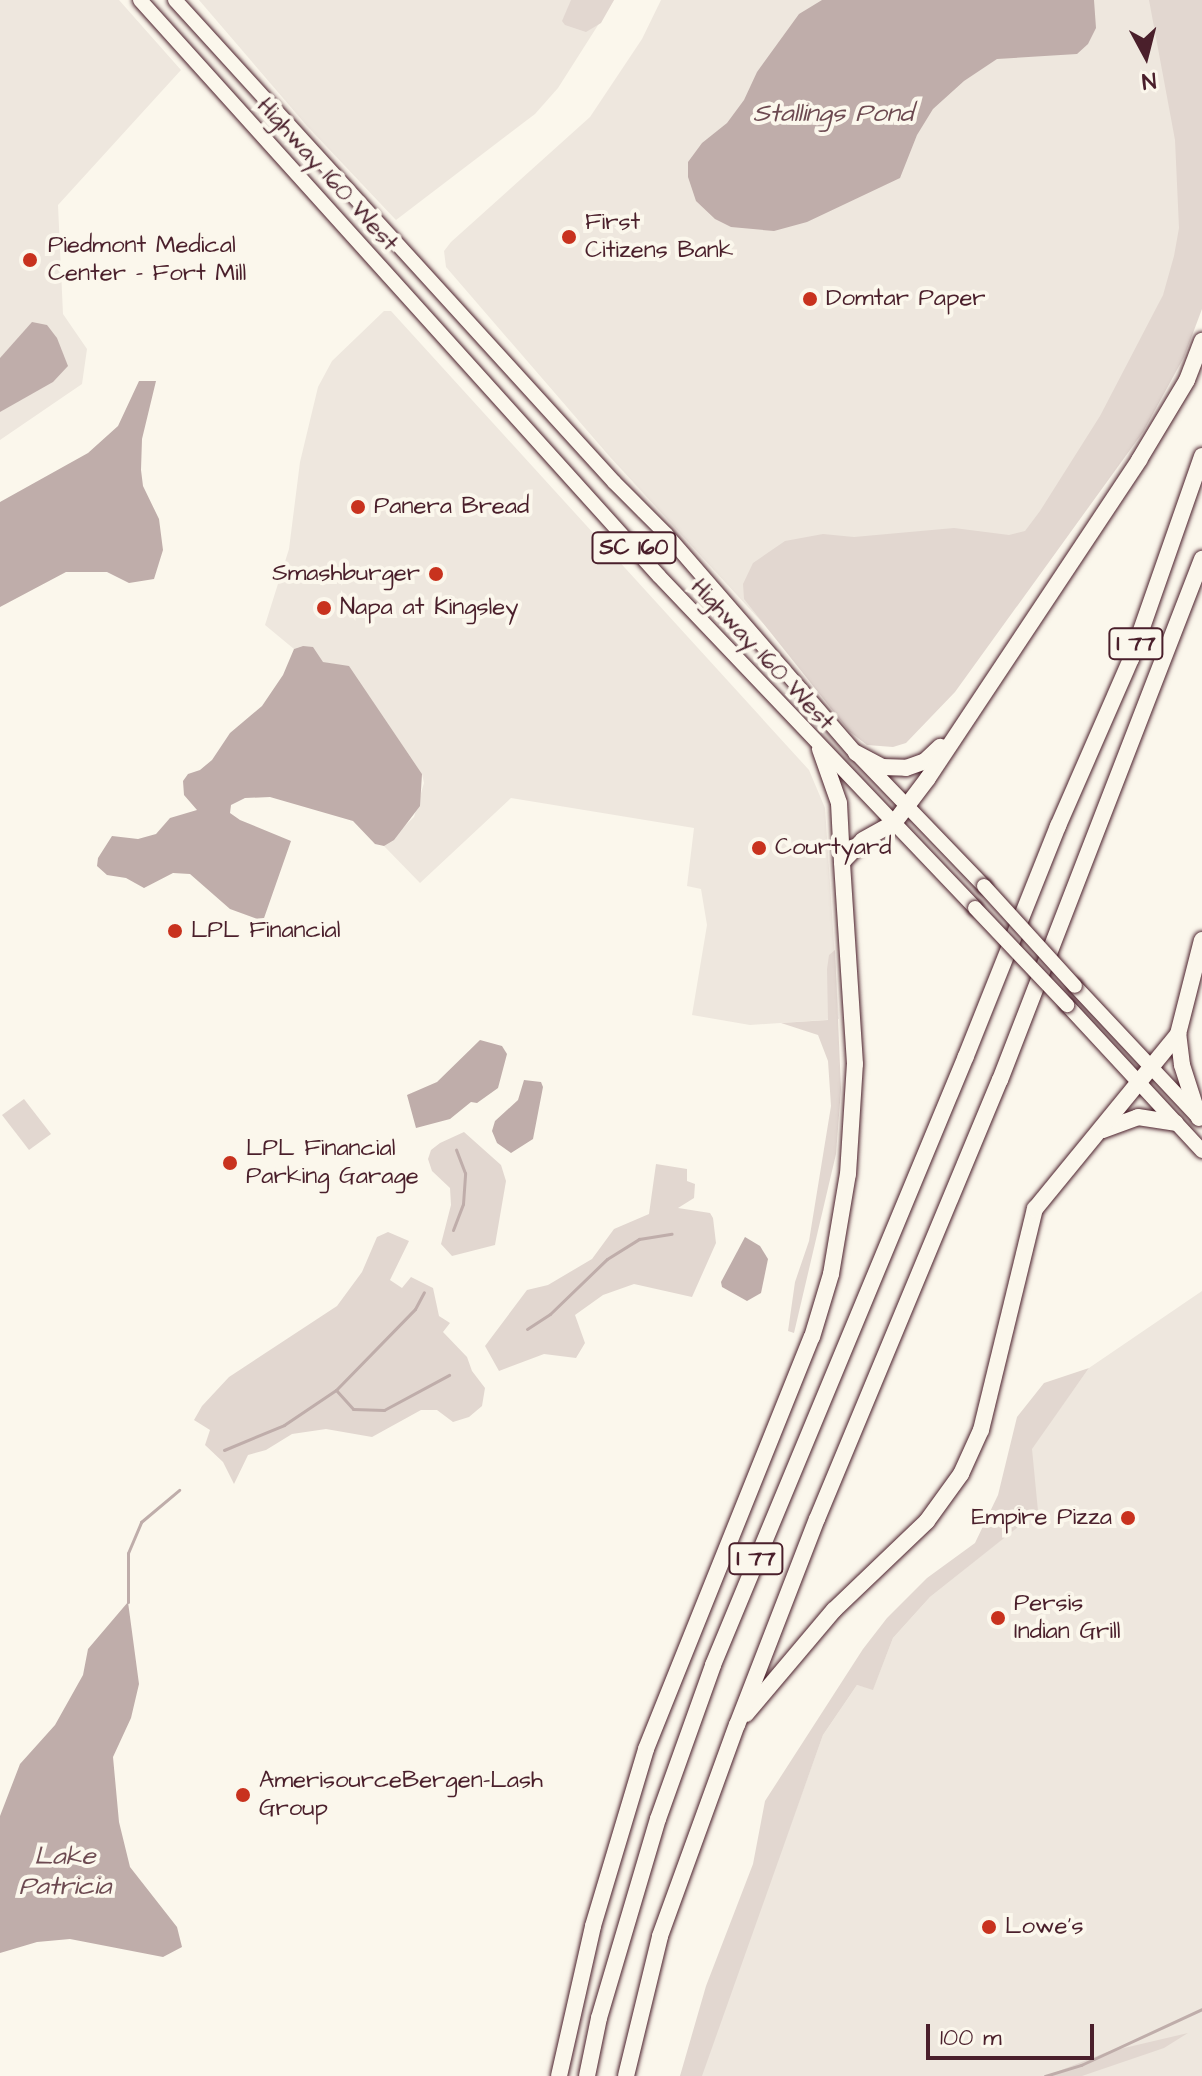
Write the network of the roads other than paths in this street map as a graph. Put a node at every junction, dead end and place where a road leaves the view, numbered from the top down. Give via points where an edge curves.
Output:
1 (140, 0) edge
2 (175, 0) edge
3 (1202, 341) edge
4 (1202, 456) edge
5 (1202, 559) edge
6 (956, 732) junction
7 (820, 749) junction
8 (856, 753) junction
9 (908, 806) junction
10 (894, 823) junction
11 (842, 862) junction
12 (1202, 940) edge
13 (1178, 1034) junction
14 (1150, 1066) junction
15 (1137, 1083) junction
16 (1200, 1120) edge
17 (1176, 1123) junction
18 (1098, 1133) junction
19 (1202, 1151) edge
20 (737, 1725) junction
21 (559, 2076) edge
22 (587, 2076) edge
23 (626, 2076) edge

1 - 7 main road, Highway 160 West / SC 160
2 - 8 main road, Highway 160 West / SC 160 via 666,534
3 - 6 highway via 1187,380 1139,460
4 - 22 highway, I 77 via 1131,659 713,1665 658,1819
5 - 20 highway, I 77 via 1000,1080
6 - 8 highway via 925,761 906,768 882,767
6 - 9 highway
7 - 10 main road, Highway 160 West / SC 160
7 - 11 highway via 839,803
8 - 9 main road, Highway 160 West
9 - 10 highway
9 - 14 main road, Highway 160 West, bridge
10 - 11 highway via 863,840
10 - 15 main road, Highway 160 West, bridge
11 - 21 highway via 855,1064 848,1174 831,1274 812,1337 646,1749 593,1926
12 - 13 highway
13 - 14 highway
13 - 16 highway
14 - 15 highway
14 - 16 main road, Highway 160 West
15 - 17 main road, Highway 160 West
15 - 18 highway
17 - 18 highway via 1138,1117
17 - 19 main road, Highway 160 West
18 - 20 highway via 1035,1209 981,1430 961,1474 927,1521 834,1610
20 - 23 highway, I 77 via 660,1936

